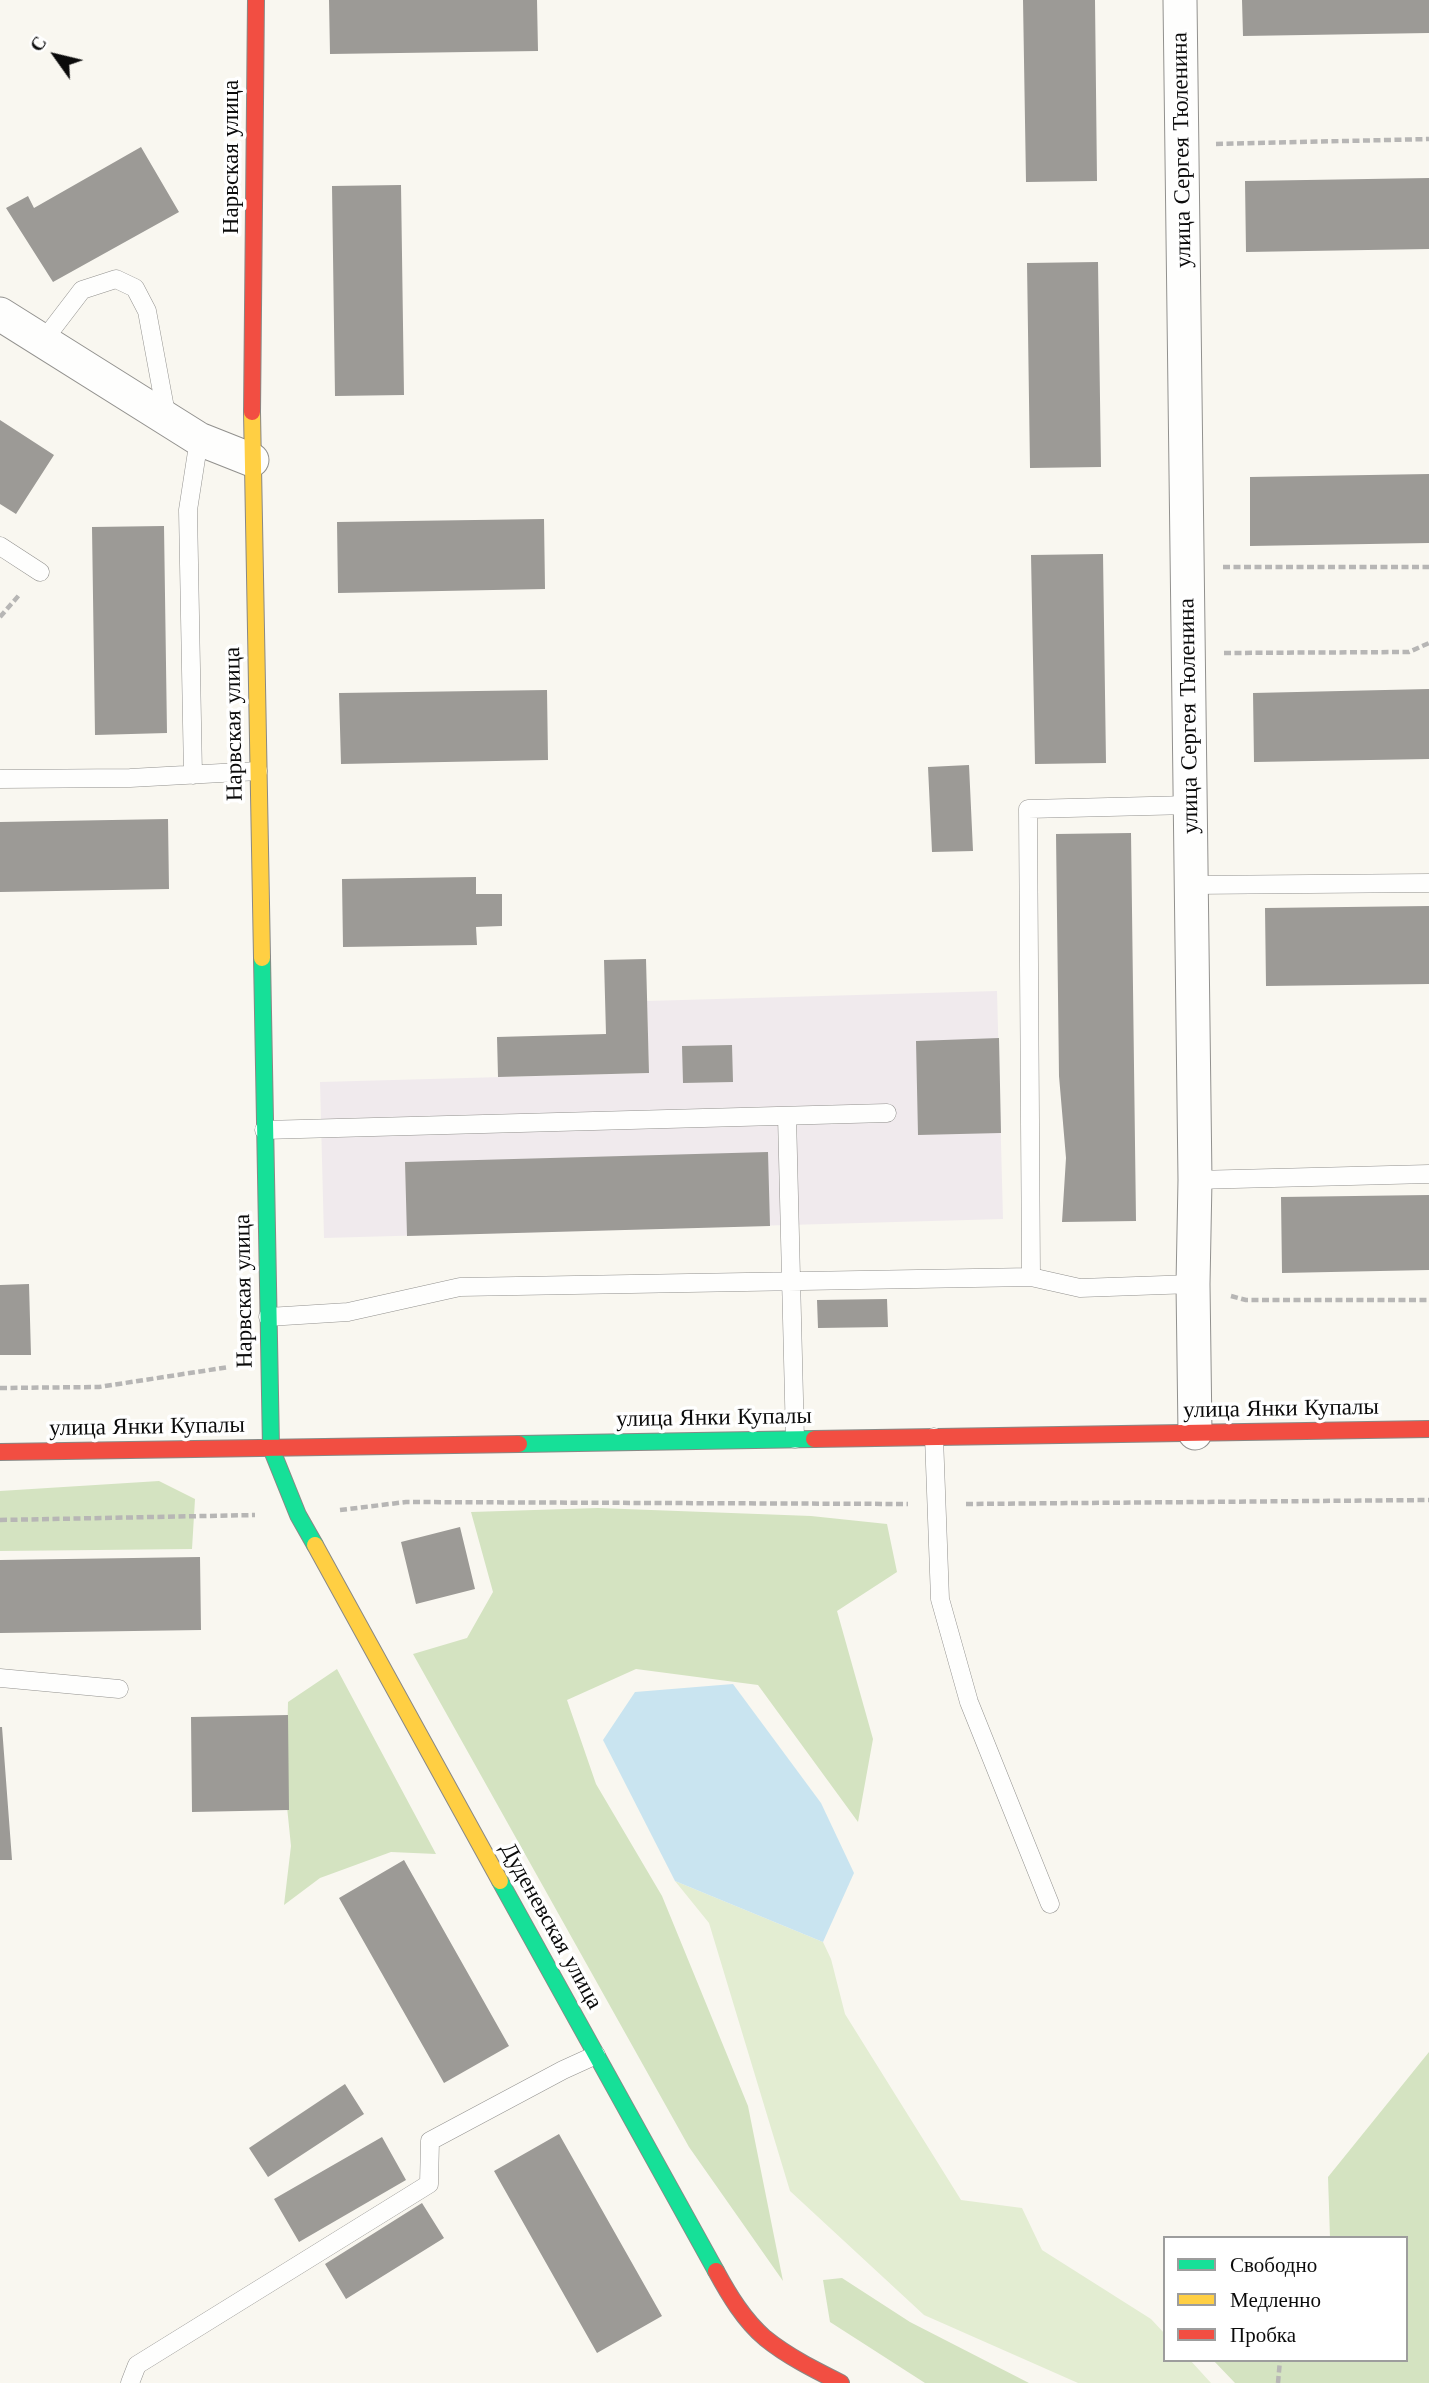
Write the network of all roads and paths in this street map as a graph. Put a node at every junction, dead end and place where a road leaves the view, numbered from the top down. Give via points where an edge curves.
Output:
1 (256, 0) edge
2 (1180, 0) edge
3 (1429, 139) edge
4 (1182, 145) junction
5 (0, 314) edge
6 (43, 341) junction
7 (167, 419) junction
8 (200, 439) junction
9 (252, 460) junction
10 (0, 547) edge
11 (1187, 567) junction
12 (1429, 567) edge
13 (40, 572) dead end
14 (1429, 643) edge
15 (1188, 653) junction
16 (258, 771) junction
17 (192, 775) junction
18 (0, 779) edge
19 (1191, 805) junction
20 (1429, 883) edge
21 (1191, 885) junction
22 (887, 1113) dead end
23 (787, 1116) junction
24 (264, 1130) junction
25 (1429, 1174) edge
26 (1195, 1180) junction
27 (1031, 1277) junction
28 (791, 1281) junction
29 (1193, 1284) junction
30 (1429, 1300) edge
31 (268, 1317) junction
32 (268, 1361) junction
33 (0, 1388) edge
34 (1429, 1429) edge
35 (1195, 1433) junction
36 (934, 1437) junction
37 (795, 1439) junction
38 (271, 1448) junction
39 (0, 1452) edge
40 (1429, 1500) edge
41 (936, 1504) junction
42 (298, 1515) junction
43 (0, 1520) edge
44 (0, 1678) edge
45 (119, 1689) dead end
46 (1049, 1904) dead end
47 (596, 2056) junction
48 (1280, 2362) edge
49 (130, 2383) edge
50 (841, 2383) edge
51 (1278, 2383) edge

1 - 9 street, Нарвская улица
2 - 4 street, улица Сергея Тюленина
3 - 4 path
4 - 11 street, улица Сергея Тюленина
5 - 6 street
6 - 7 street
6 - 7 lane via 82,290 116,279 135,288 147,310
7 - 8 street
8 - 9 street
8 - 17 lane via 188,510
9 - 16 street, Нарвская улица
10 - 13 lane
11 - 12 path
11 - 15 street, улица Сергея Тюленина
14 - 15 path via 1409,652
15 - 19 street, улица Сергея Тюленина
16 - 17 lane
16 - 24 street, Нарвская улица
17 - 18 lane
19 - 21 street, улица Сергея Тюленина
19 - 27 lane via 1028,809
20 - 21 lane
21 - 26 street, улица Сергея Тюленина
22 - 23 lane
23 - 24 lane
23 - 28 lane
24 - 31 street, Нарвская улица
25 - 26 lane
26 - 29 street, улица Сергея Тюленина
27 - 28 lane
27 - 29 lane via 1080,1288
28 - 31 lane via 460,1287 348,1312
28 - 37 lane
29 - 30 path via 1246,1300
29 - 35 street, улица Сергея Тюленина
31 - 32 street, Нарвская улица
32 - 33 path via 99,1387
32 - 38 street, Нарвская улица
34 - 35 street, улица Янки Купалы
35 - 36 street, улица Янки Купалы
36 - 37 street, улица Янки Купалы
36 - 41 lane
37 - 38 street, улица Янки Купалы
38 - 39 street, улица Янки Купалы
38 - 42 street, Дуденевская улица
40 - 41 path
41 - 42 path via 406,1502
41 - 46 lane via 940,1599 958,1664
42 - 43 path
42 - 47 street, Дуденевская улица
44 - 45 lane
47 - 49 lane via 430,2141 429,2184 137,2365
47 - 50 street, Дуденевская улица via 732,2301 764,2337
48 - 51 path

